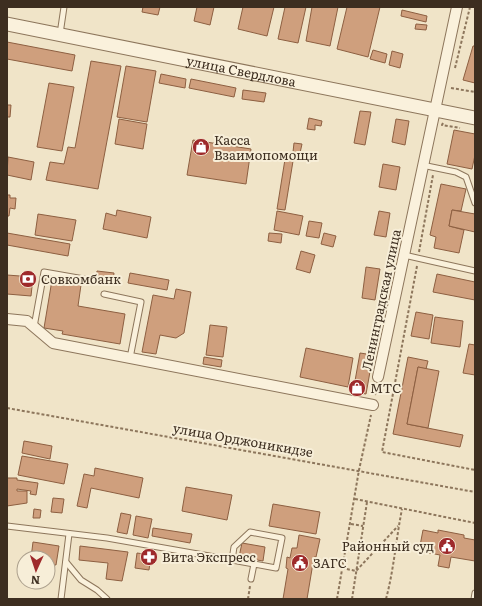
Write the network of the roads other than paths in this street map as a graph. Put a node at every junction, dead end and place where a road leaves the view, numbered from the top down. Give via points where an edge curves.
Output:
1 (64, 7) edge
2 (457, 7) edge
3 (7, 24) edge
4 (60, 34) junction
5 (440, 116) junction
6 (475, 118) edge
7 (422, 166) junction
8 (475, 203) edge
9 (404, 255) junction
10 (475, 271) edge
11 (84, 279) dead end
12 (104, 294) dead end
13 (7, 319) edge
14 (34, 327) junction
15 (130, 358) junction
16 (378, 376) road end
17 (372, 405) road end
18 (7, 526) edge
19 (69, 534) junction
20 (232, 560) junction
21 (66, 562) junction
22 (254, 564) junction
23 (251, 579) road end
24 (475, 593) edge
25 (61, 599) edge
26 (107, 599) edge
27 (474, 599) edge

1 - 4 lane
2 - 5 street, Ленинградская улица
3 - 4 street, улица Свердлова
4 - 5 street, улица Свердлова
5 - 6 street, улица Свердлова
5 - 7 street, Ленинградская улица
7 - 8 lane via 456,172 466,178
7 - 9 street, Ленинградская улица
9 - 10 lane
9 - 16 street, Ленинградская улица
11 - 14 lane via 44,272
12 - 15 lane via 141,302
13 - 14 street via 27,321
14 - 15 street via 53,343
15 - 17 street
18 - 19 lane
19 - 20 lane via 107,538
19 - 21 lane
20 - 22 lane
20 - 22 lane via 234,548 250,532 282,538 276,568
21 - 25 lane
21 - 26 lane via 81,580
22 - 23 lane
24 - 27 lane

